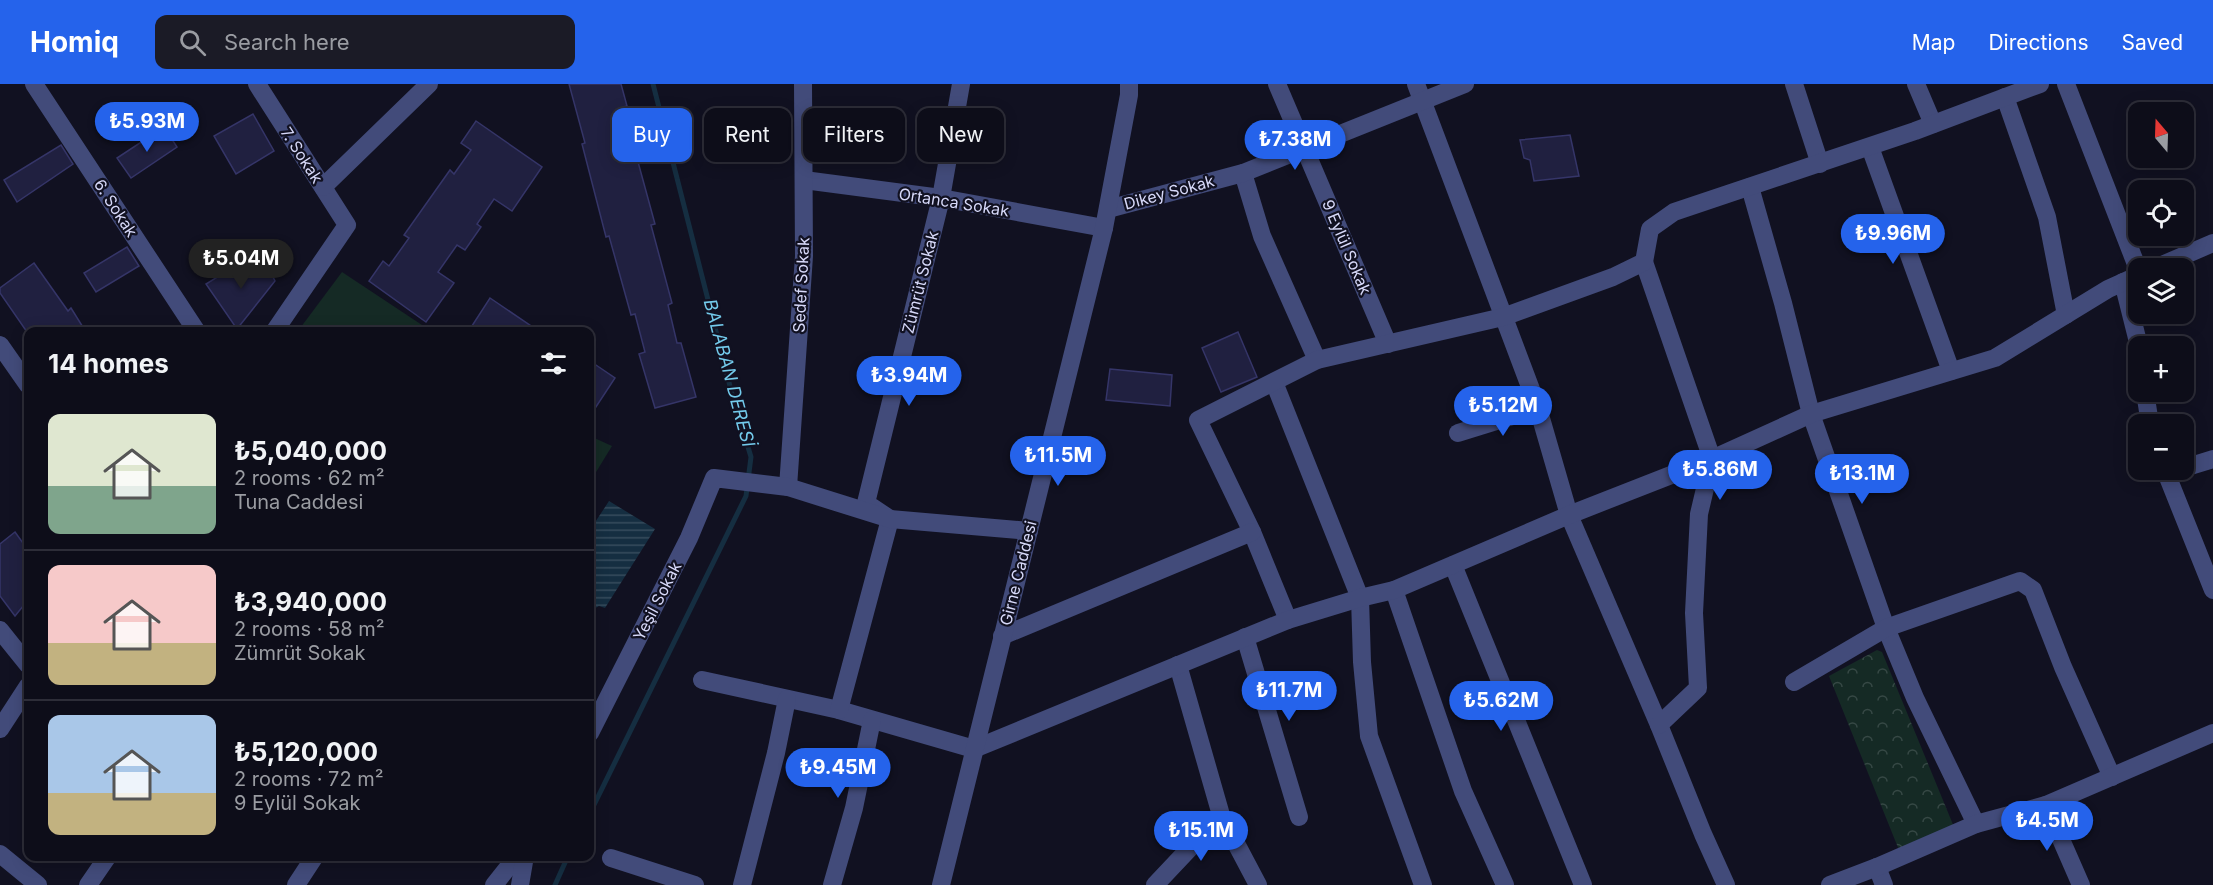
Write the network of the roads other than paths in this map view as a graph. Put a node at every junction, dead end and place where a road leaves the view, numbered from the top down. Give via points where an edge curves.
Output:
1 (34, 84) edge
2 (257, 84) edge
3 (429, 84) edge
4 (802, 84) edge
5 (961, 84) edge
6 (1129, 84) edge
7 (1277, 84) edge
8 (1465, 84) edge
9 (1794, 84) edge
10 (1916, 84) edge
11 (2040, 84) edge
12 (2066, 84) edge
13 (1419, 93) edge
14 (2005, 97) junction
15 (1933, 124) junction
16 (1870, 147) junction
17 (1305, 148) junction
18 (1820, 164) junction
19 (1243, 173) junction
20 (804, 180) junction
21 (323, 187) junction
22 (1750, 187) junction
23 (941, 198) junction
24 (1108, 209) junction
25 (1104, 228) junction
26 (2213, 243) edge
27 (2178, 258) edge
28 (2128, 260) edge
29 (1644, 262) junction
30 (2128, 280) edge
31 (2066, 315) junction
32 (1503, 317) junction
33 (194, 327) edge
34 (277, 327) edge
35 (1388, 344) junction
36 (0, 345) edge
37 (1317, 360) junction
38 (1951, 370) junction
39 (24, 379) edge
40 (1274, 382) junction
41 (1538, 408) junction
42 (1810, 414) junction
43 (1458, 433) dead end
44 (1712, 459) junction
45 (2213, 459) edge
46 (2194, 464) edge
47 (2177, 480) edge
48 (788, 487) junction
49 (1569, 515) junction
50 (890, 519) junction
51 (1029, 531) junction
52 (1252, 532) junction
53 (1453, 565) junction
54 (1394, 590) junction
55 (2213, 590) edge
56 (1360, 598) junction
57 (1288, 620) junction
58 (1886, 628) junction
59 (0, 630) edge
60 (1002, 636) junction
61 (1245, 638) junction
62 (24, 660) edge
63 (1178, 665) junction
64 (702, 680) dead end
65 (1794, 682) dead end
66 (24, 692) edge
67 (787, 699) junction
68 (839, 711) junction
69 (872, 720) junction
70 (594, 725) edge
71 (1659, 725) junction
72 (0, 729) edge
73 (2213, 733) edge
74 (974, 748) junction
75 (2112, 777) junction
76 (2046, 805) junction
77 (1221, 815) junction
78 (1299, 817) dead end
79 (1976, 824) junction
80 (0, 854) edge
81 (611, 858) dead end
82 (105, 861) edge
83 (312, 861) edge
84 (513, 861) edge
85 (524, 861) edge
86 (1877, 867) junction
87 (664, 880) edge
88 (38, 885) edge
89 (88, 885) edge
90 (296, 885) edge
91 (494, 885) edge
92 (520, 885) edge
93 (695, 885) edge
94 (742, 885) edge
95 (832, 885) edge
96 (941, 885) edge
97 (1155, 885) edge
98 (1258, 885) edge
99 (1423, 885) edge
100 (1505, 885) edge
101 (1583, 885) edge
102 (1726, 885) edge
103 (1830, 885) edge
104 (1884, 885) edge
105 (2081, 885) edge

1 - 33 street, 6. Sokak
2 - 21 street, 7. Sokak
3 - 21 street
4 - 20 street, Sedef Sokak
5 - 23 street, Zümrüt Sokak
6 - 24 street, Girne Caddesi
7 - 17 street, 9 Eylül Sokak
8 - 13 street, Dikey Sokak
9 - 18 street
10 - 15 street
11 - 14 street
12 - 28 street
13 - 17 street, Dikey Sokak
13 - 32 street
14 - 15 street
14 - 31 street via 2047,217
15 - 16 street
16 - 18 street
16 - 38 street
17 - 19 street, Dikey Sokak
17 - 35 street, 9 Eylül Sokak
18 - 22 street
19 - 24 street, Dikey Sokak
19 - 37 street via 1262,236
20 - 23 street, Ortanca Sokak
20 - 48 street, Sedef Sokak via 804,256
21 - 34 street, 7. Sokak via 347,225
22 - 29 street via 1674,212 1650,229
22 - 42 street
23 - 25 street, Ortanca Sokak
23 - 50 street, Zümrüt Sokak via 866,503
24 - 25 street, Girne Caddesi
25 - 51 street, Girne Caddesi
26 - 27 street
29 - 32 street
29 - 44 street
30 - 31 street
31 - 38 street via 1995,358
32 - 35 street
32 - 41 street
35 - 37 street
36 - 39 street
37 - 40 street
38 - 42 street
40 - 52 street via 1198,420
40 - 56 street
41 - 43 street
41 - 49 street
42 - 44 street
42 - 58 street
44 - 49 street
44 - 71 street via 1699,514 1694,614 1698,688
45 - 46 street
47 - 55 street
48 - 50 street
48 - 70 street, Yeşil Sokak via 714,477 689,538
49 - 53 street
49 - 71 street
50 - 51 street
50 - 68 street
51 - 60 street, Girne Caddesi
52 - 57 street
52 - 60 street
53 - 54 street
53 - 101 street
54 - 56 street
54 - 100 street via 1464,791
56 - 57 street
56 - 99 street via 1369,736
57 - 61 street
58 - 65 street
58 - 75 street via 2020,581 2033,591
58 - 79 street
59 - 62 street
60 - 74 street, Girne Caddesi
61 - 63 street
61 - 78 street
63 - 74 street
63 - 77 street
64 - 67 street
66 - 72 street
67 - 68 street
67 - 94 street
68 - 69 street
69 - 74 street
69 - 95 street via 854,808
71 - 102 street
73 - 75 street
74 - 96 street, Girne Caddesi
75 - 76 street
76 - 79 street
76 - 105 street
77 - 97 street
77 - 98 street
79 - 86 street
80 - 88 street
81 - 87 street
82 - 89 street
83 - 90 street
84 - 91 street
85 - 92 street
86 - 103 street
86 - 104 street
87 - 93 street

